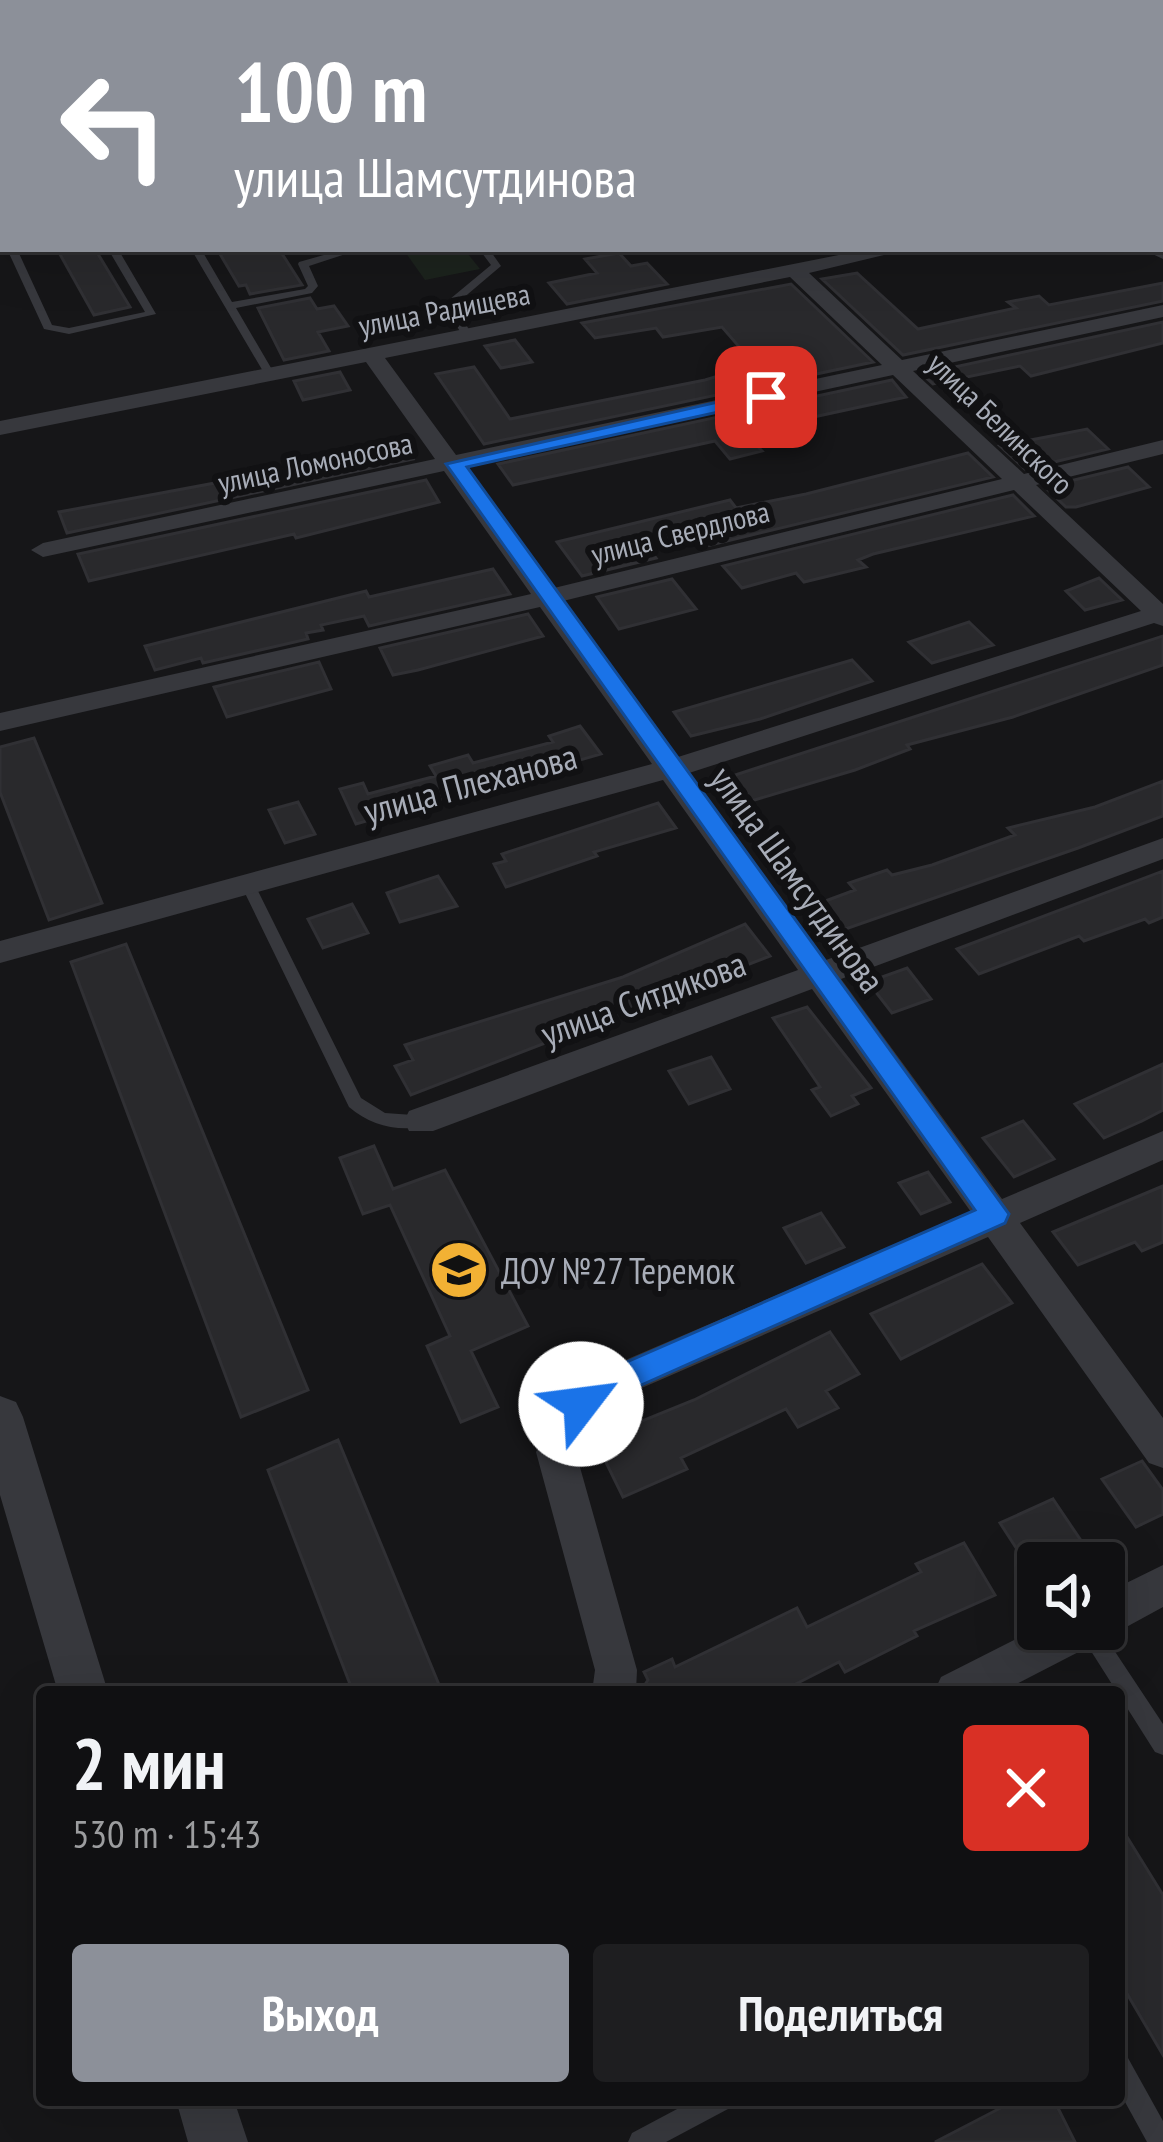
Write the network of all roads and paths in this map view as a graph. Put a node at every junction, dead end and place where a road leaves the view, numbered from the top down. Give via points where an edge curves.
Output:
1 (13, 252) edge
2 (115, 252) edge
3 (198, 252) edge
4 (346, 252) edge
5 (486, 252) edge
6 (886, 252) edge
7 (796, 272) junction
8 (230, 306) junction
9 (1163, 310) edge
10 (467, 335) junction
11 (371, 353) junction
12 (900, 368) junction
13 (269, 373) junction
14 (0, 428) edge
15 (1163, 447) edge
16 (455, 464) junction
17 (1019, 482) junction
18 (43, 550) dead end
19 (550, 597) junction
20 (1161, 614) edge
21 (0, 722) edge
22 (670, 769) junction
23 (1163, 848) edge
24 (248, 885) junction
25 (0, 952) edge
26 (819, 975) junction
27 (421, 1121) joint
28 (1163, 1145) edge
29 (995, 1214) junction
30 (0, 1417) edge
31 (1163, 1450) edge
32 (1163, 1585) edge
33 (1125, 1605) edge
34 (1038, 1650) edge
35 (1102, 1650) edge
36 (81, 1686) edge
37 (615, 1686) edge
38 (968, 1686) edge
39 (1163, 1744) edge
40 (1125, 2077) edge
41 (207, 2106) edge
42 (708, 2106) edge
43 (218, 2142) edge
44 (641, 2142) edge
45 (1162, 2142) edge

1 - 2 lane via 48,327 69,331 151,314
3 - 8 lane
4 - 8 lane via 303,265 308,291
5 - 10 lane via 496,266 449,304
6 - 7 street, улица Радищева
7 - 10 street, улица Радищева
7 - 12 street, улица Белинского
8 - 13 lane
9 - 12 street, улица Ломоносова
10 - 11 street, улица Радищева
11 - 13 street, улица Радищева
11 - 16 street, улица Шамсутдинова
12 - 16 street, улица Ломоносова
12 - 17 street, улица Белинского
13 - 14 street, улица Радищева
15 - 17 street, улица Свердлова
16 - 18 street, улица Ломоносова
16 - 19 street, улица Шамсутдинова
17 - 19 street, улица Свердлова
17 - 20 street, улица Белинского
19 - 21 street, улица Свердлова
19 - 22 street, улица Шамсутдинова
20 - 22 street, улица Плеханова
22 - 24 street, улица Плеханова
22 - 26 street, улица Шамсутдинова
23 - 26 street, улица Ситдикова
24 - 25 street, улица Плеханова
24 - 27 lane via 355,1102 391,1123
26 - 27 street, улица Ситдикова
26 - 29 street, улица Шамсутдинова
28 - 29 street
29 - 31 street, улица Шамсутдинова
29 - 37 street via 608,1385 581,1404 556,1452
30 - 36 street
32 - 33 street
34 - 38 street
35 - 39 lane
40 - 45 lane
41 - 43 street
42 - 44 lane

